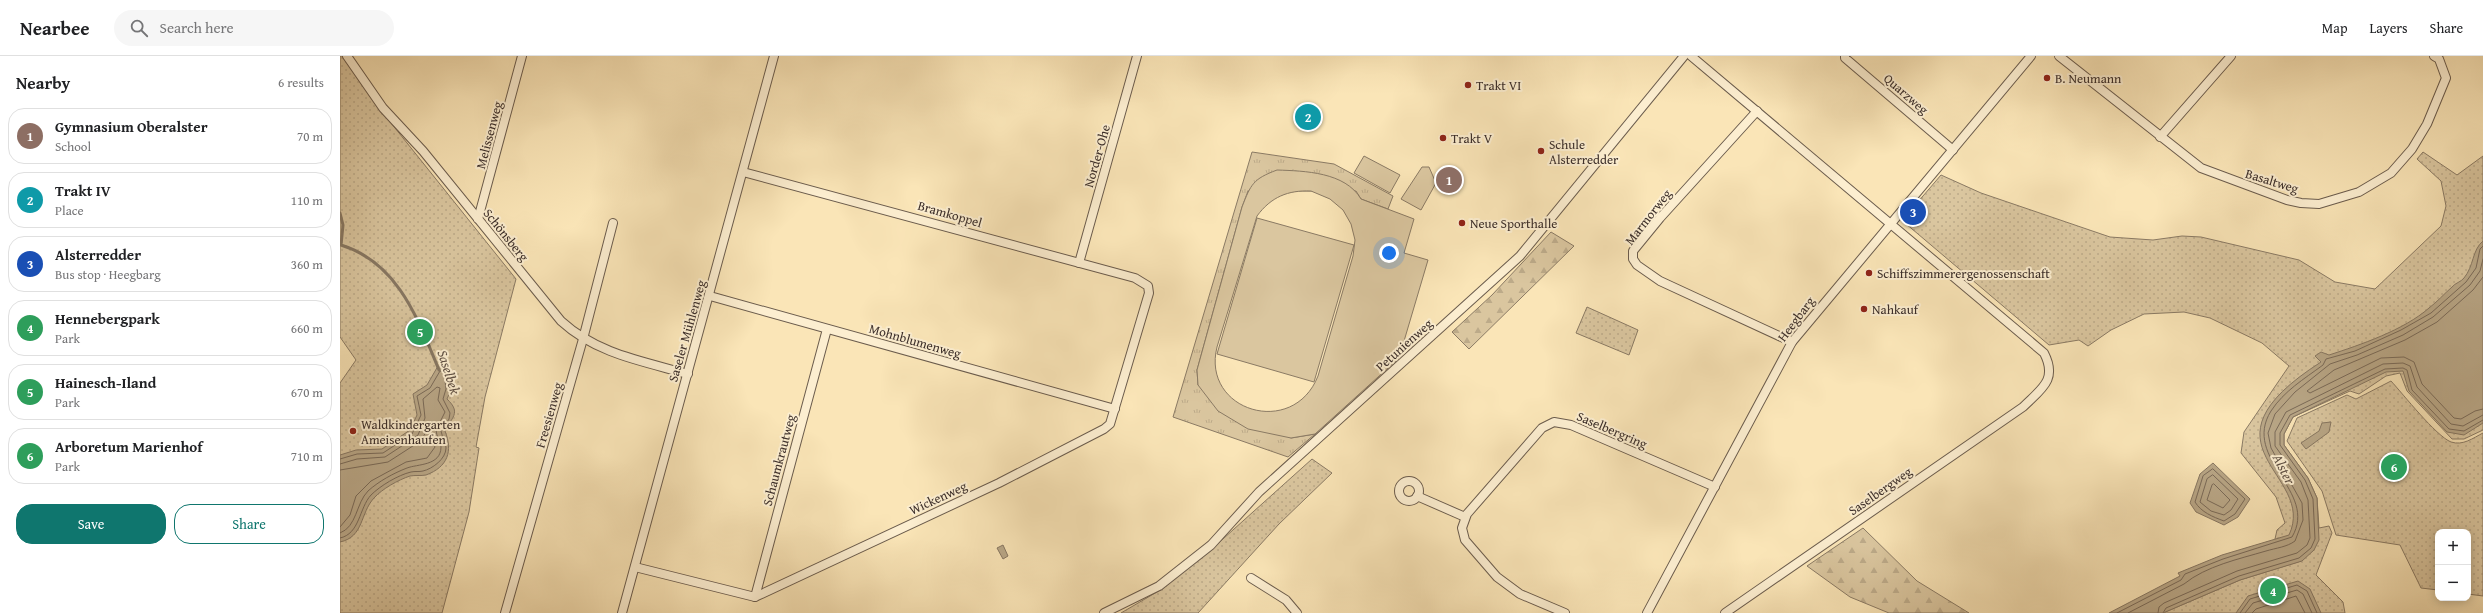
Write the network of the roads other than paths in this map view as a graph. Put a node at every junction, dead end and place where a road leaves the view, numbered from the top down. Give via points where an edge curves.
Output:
1 (347, 56) edge
2 (522, 56) edge
3 (774, 56) edge
4 (1137, 56) edge
5 (1684, 56) edge
6 (1691, 56) edge
7 (1845, 56) edge
8 (2031, 56) edge
9 (2059, 56) edge
10 (2231, 56) edge
11 (2434, 56) edge
12 (1757, 111) junction
13 (2160, 136) junction
14 (1953, 150) junction
15 (743, 172) junction
16 (478, 219) junction
17 (613, 223) dead end
18 (1891, 223) junction
19 (1079, 263) junction
20 (1148, 286) joint
21 (710, 296) junction
22 (827, 329) junction
23 (583, 339) junction
24 (1792, 342) junction
25 (688, 374) junction
26 (1115, 409) junction
27 (1715, 487) junction
28 (1417, 496) dead end
29 (1465, 517) junction
30 (635, 567) junction
31 (1251, 578) dead end
32 (755, 597) junction
33 (505, 613) edge
34 (622, 613) edge
35 (1104, 613) edge
36 (1297, 613) edge
37 (1565, 613) edge
38 (1648, 613) edge
39 (1725, 613) edge

1 - 16 street, Schönsberg via 383,108 409,134
2 - 16 street, Melissenweg
3 - 15 street, Saseler Mühlenweg
4 - 19 street, Norder-Ohe
5 - 35 street, Petunienweg via 1520,256 1259,492 1210,545 1159,586
6 - 12 street
7 - 14 street, Quarzweg
8 - 14 street, Heegbarg
9 - 13 street, Basaltweg
10 - 13 street
11 - 13 street, Basaltweg via 2439,59 2446,78 2427,124 2412,149 2392,173 2359,192 2319,204 2286,200 2208,171 2188,160
12 - 18 street
12 - 24 street, Marmorweg via 1660,218 1633,251 1633,259 1637,265 1660,281
14 - 18 street, Heegbarg
15 - 19 street, Bramkoppel
15 - 21 street, Saseler Mühlenweg
16 - 23 street, Schönsberg via 556,316
17 - 23 street, Freesienweg
18 - 24 street, Heegbarg via 1834,294 1823,301
18 - 39 street, Saselbergweg via 2044,354 2050,365 2045,384 2023,407
19 - 20 street, Bramkoppel via 1141,280
20 - 26 street, Wickenweg via 1149,293
21 - 22 street, Mohnblumenweg
21 - 25 street, Saseler Mühlenweg
22 - 26 street, Mohnblumenweg
22 - 32 street, Schaumkrautweg
23 - 25 street, Schönsberg via 612,352
23 - 33 street, Freesienweg
24 - 27 street, Heegbarg
25 - 30 street, Saseler Mühlenweg
26 - 32 street, Wickenweg via 1110,424 1104,429 999,483
27 - 29 street, Saselbergring via 1571,425 1554,422 1537,432
27 - 38 street, Heegbarg
28 - 29 street
29 - 37 street via 1462,528 1464,540 1497,577 1520,594
30 - 32 street
30 - 34 street, Saseler Mühlenweg
31 - 36 street via 1286,600

